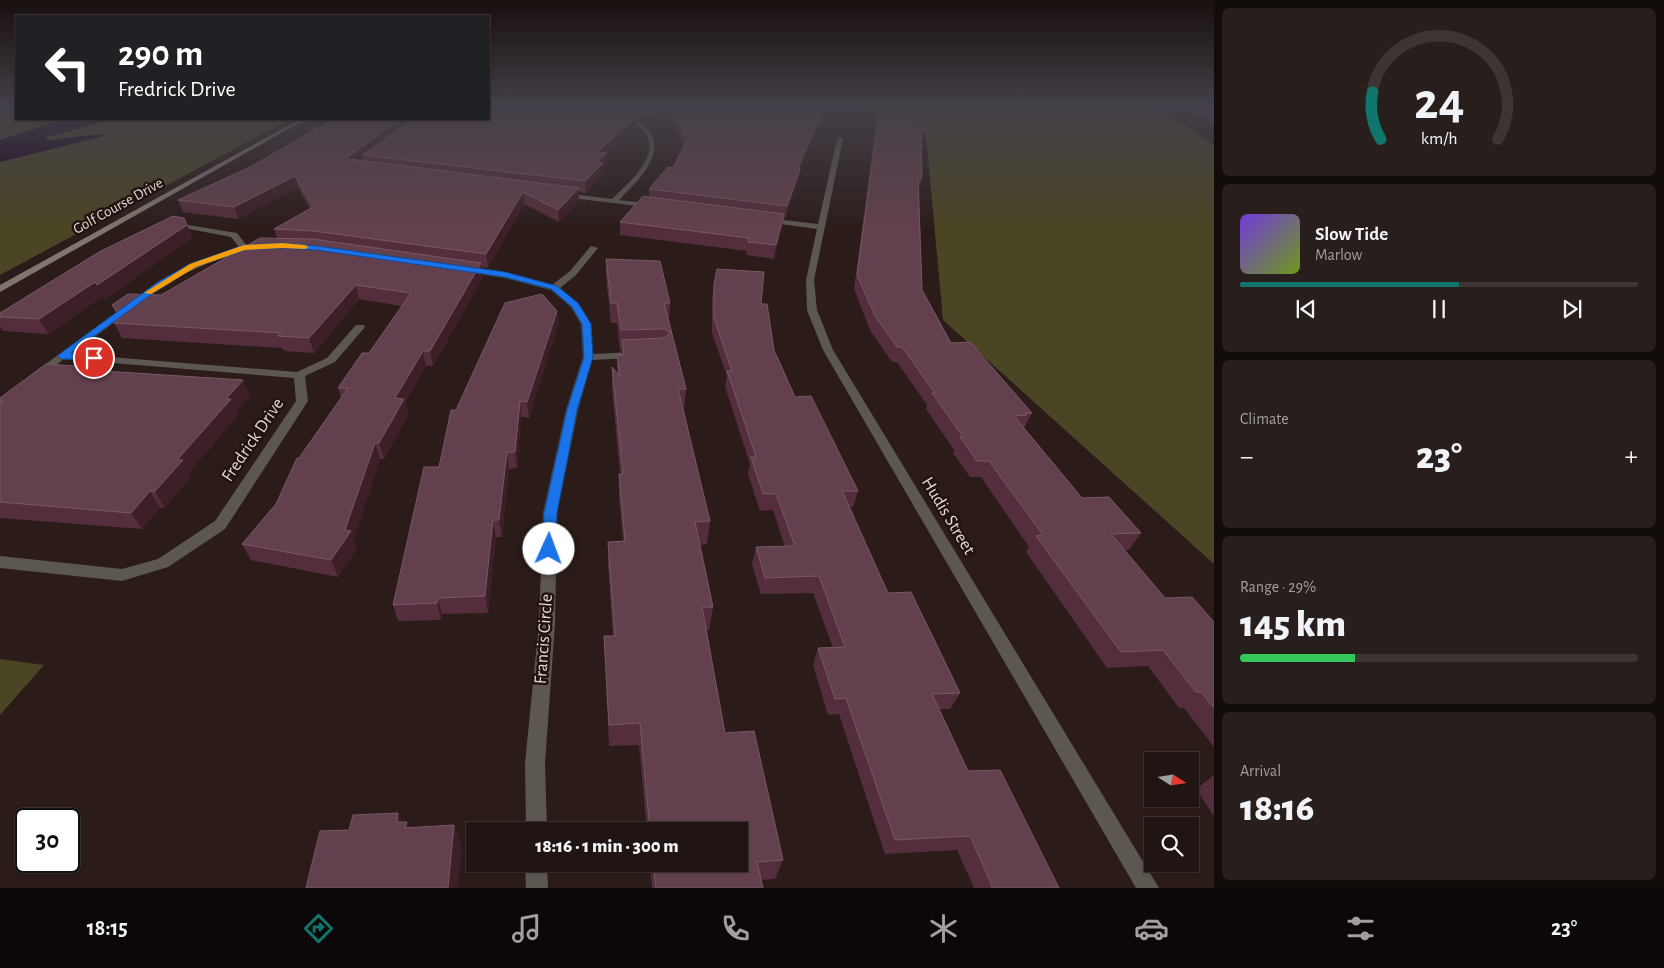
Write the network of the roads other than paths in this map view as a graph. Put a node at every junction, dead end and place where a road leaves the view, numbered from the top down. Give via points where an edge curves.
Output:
1 (251, 148) edge
2 (652, 148) edge
3 (838, 148) edge
4 (556, 194) edge
5 (614, 201) junction
6 (663, 207) edge
7 (762, 219) edge
8 (179, 225) edge
9 (821, 227) junction
10 (273, 246) edge
11 (244, 248) junction
12 (594, 248) dead end
13 (454, 267) edge
14 (554, 288) junction
15 (0, 289) edge
16 (360, 327) dead end
17 (644, 355) edge
18 (62, 356) junction
19 (588, 357) junction
20 (299, 375) junction
21 (31, 377) edge
22 (0, 562) edge
23 (536, 822) edge
24 (536, 872) edge
25 (537, 888) edge
26 (1148, 888) edge

1 - 15 street, Golf Course Drive
2 - 5 street via 652,159
3 - 9 street, Hudis Street
4 - 5 street
5 - 6 street
7 - 9 street
8 - 11 street via 234,235
9 - 26 street, Hudis Street via 810,280 812,310 828,350
10 - 11 street
11 - 18 street via 193,266 161,283
12 - 14 street via 573,274
13 - 14 street, Francis Circle via 505,275
14 - 19 street, Francis Circle via 575,305 586,324
16 - 20 street via 331,360
17 - 19 street
18 - 20 street, Fredrick Drive
18 - 21 street
19 - 23 street, Francis Circle via 572,410 550,513 546,623 535,763
20 - 22 street, Fredrick Drive via 302,401 220,525 163,563 122,575
24 - 25 street

